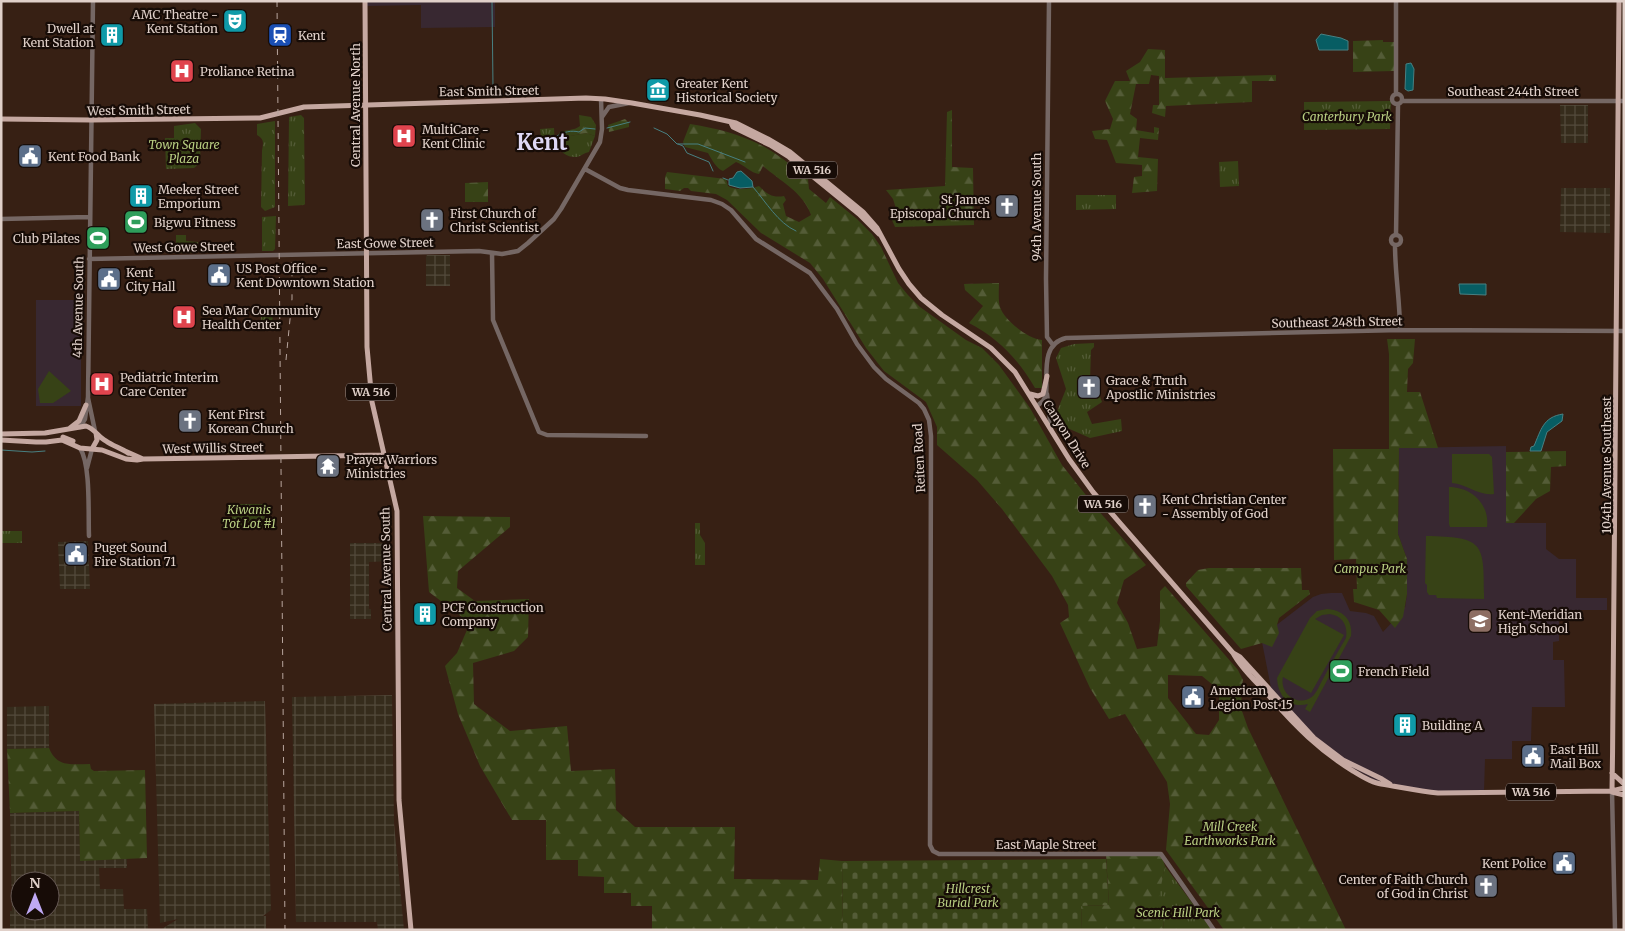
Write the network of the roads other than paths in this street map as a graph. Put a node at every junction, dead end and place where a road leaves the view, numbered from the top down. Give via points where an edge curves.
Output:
1 (92, 1) edge
2 (365, 1) edge
3 (1049, 1) edge
4 (1396, 1) edge
5 (1619, 1) edge
6 (601, 99) junction
7 (1621, 101) edge
8 (632, 103) junction
9 (1400, 103) junction
10 (365, 104) junction
11 (277, 114) joint
12 (700, 115) joint
13 (602, 118) junction
14 (1, 119) edge
15 (91, 120) junction
16 (585, 169) junction
17 (366, 210) joint
18 (89, 217) junction
19 (1, 219) edge
20 (365, 253) junction
21 (492, 253) junction
22 (278, 255) joint
23 (89, 259) junction
24 (1400, 330) junction
25 (1616, 331) junction
26 (1624, 331) edge
27 (1053, 345) junction
28 (1047, 376) junction
29 (1047, 383) junction
30 (1030, 394) junction
31 (88, 397) junction
32 (86, 405) junction
33 (1037, 406) junction
34 (79, 427) junction
35 (68, 430) junction
36 (1051, 430) junction
37 (1, 434) edge
38 (96, 434) junction
39 (646, 436) dead end
40 (1, 440) edge
41 (73, 441) junction
42 (34, 442) junction
43 (79, 447) junction
44 (92, 449) junction
45 (384, 455) junction
46 (144, 459) junction
47 (87, 468) junction
48 (89, 536) dead end
49 (1612, 773) junction
50 (1624, 784) edge
51 (1624, 788) edge
52 (1612, 791) junction
53 (1624, 795) edge
54 (933, 851) joint
55 (411, 930) edge
56 (1214, 930) edge
57 (1615, 930) edge

1 - 15 street, 4th Avenue South
2 - 10 main road, Central Avenue North
3 - 27 street, 94th Avenue South via 1046,284 1047,337
4 - 9 street via 1396,93 1393,96
5 - 7 main road, 104th Avenue Southeast
6 - 8 main road, East Smith Street / WA 516
6 - 10 main road, East Smith Street / WA 516
6 - 13 street, East Gowe Street
7 - 9 street, Southeast 244th Street
7 - 25 main road, 104th Avenue Southeast
8 - 12 main road, East Smith Street / WA 516
8 - 13 street via 609,107
9 - 24 street via 1396,235 1391,240 1395,245
10 - 11 main road, East Smith Street via 304,107
10 - 17 main road, Central Avenue North / WA 516
11 - 15 main road, West Smith Street via 260,118
12 - 30 main road, Canyon Drive / WA 516 via 731,123 770,145 841,199 880,235 909,284 922,298 942,316 998,353
13 - 16 street, East Gowe Street via 600,142
14 - 15 main road, West Smith Street
15 - 18 street, 4th Avenue South
16 - 21 street, East Gowe Street via 546,227 518,251
16 - 54 street, Reiten Road via 620,188 711,200 727,207 756,239 810,273 874,368 918,403 926,414 931,436 930,845
17 - 20 main road, Central Avenue South / WA 516
18 - 19 street
18 - 23 street, 4th Avenue South
20 - 21 street, East Gowe Street via 479,250
20 - 22 street, East Gowe Street
20 - 45 main road, Central Avenue South / WA 516 via 368,371
21 - 39 street via 493,320 538,430 542,434
22 - 23 street, West Gowe Street
23 - 31 street, 4th Avenue South
24 - 25 street, Southeast 248th Street
24 - 27 street, Southeast 248th Street via 1066,338
25 - 26 street, Southeast 248th Street
25 - 49 main road, 104th Avenue Southeast
27 - 28 street, 94th Avenue South via 1048,356
28 - 29 street, 94th Avenue South
28 - 30 main road via 1043,394
29 - 33 street, 94th Avenue South via 1045,399
29 - 36 street
30 - 33 main road, Canyon Drive / WA 516
31 - 32 street, 4th Avenue South
31 - 38 street, 4th Avenue South
32 - 34 street, 4th Avenue South via 85,419
32 - 35 main road via 79,420
33 - 36 main road, Canyon Drive / WA 516
34 - 35 main road
34 - 38 main road via 90,427
34 - 41 main road
35 - 37 main road
36 - 52 main road, Canyon Drive / WA 516 via 1093,492 1244,668 1325,752 1361,776 1380,784 1438,793
38 - 44 main road
38 - 46 main road, West Willis Street via 106,445
40 - 42 main road
41 - 42 main road via 61,436
41 - 43 main road
42 - 43 main road via 62,440
43 - 44 main road
43 - 47 street
44 - 46 main road, West Willis Street via 132,460
44 - 47 street
45 - 46 main road, West Willis Street
45 - 55 main road, Central Avenue South via 398,519 399,800
47 - 48 street
49 - 50 main road
49 - 52 main road, 104th Avenue Southeast
51 - 52 main road, WA 516
52 - 53 main road, WA 516
52 - 57 street, 104th Avenue Southeast
54 - 56 street, East Maple Street via 939,854 1161,854

